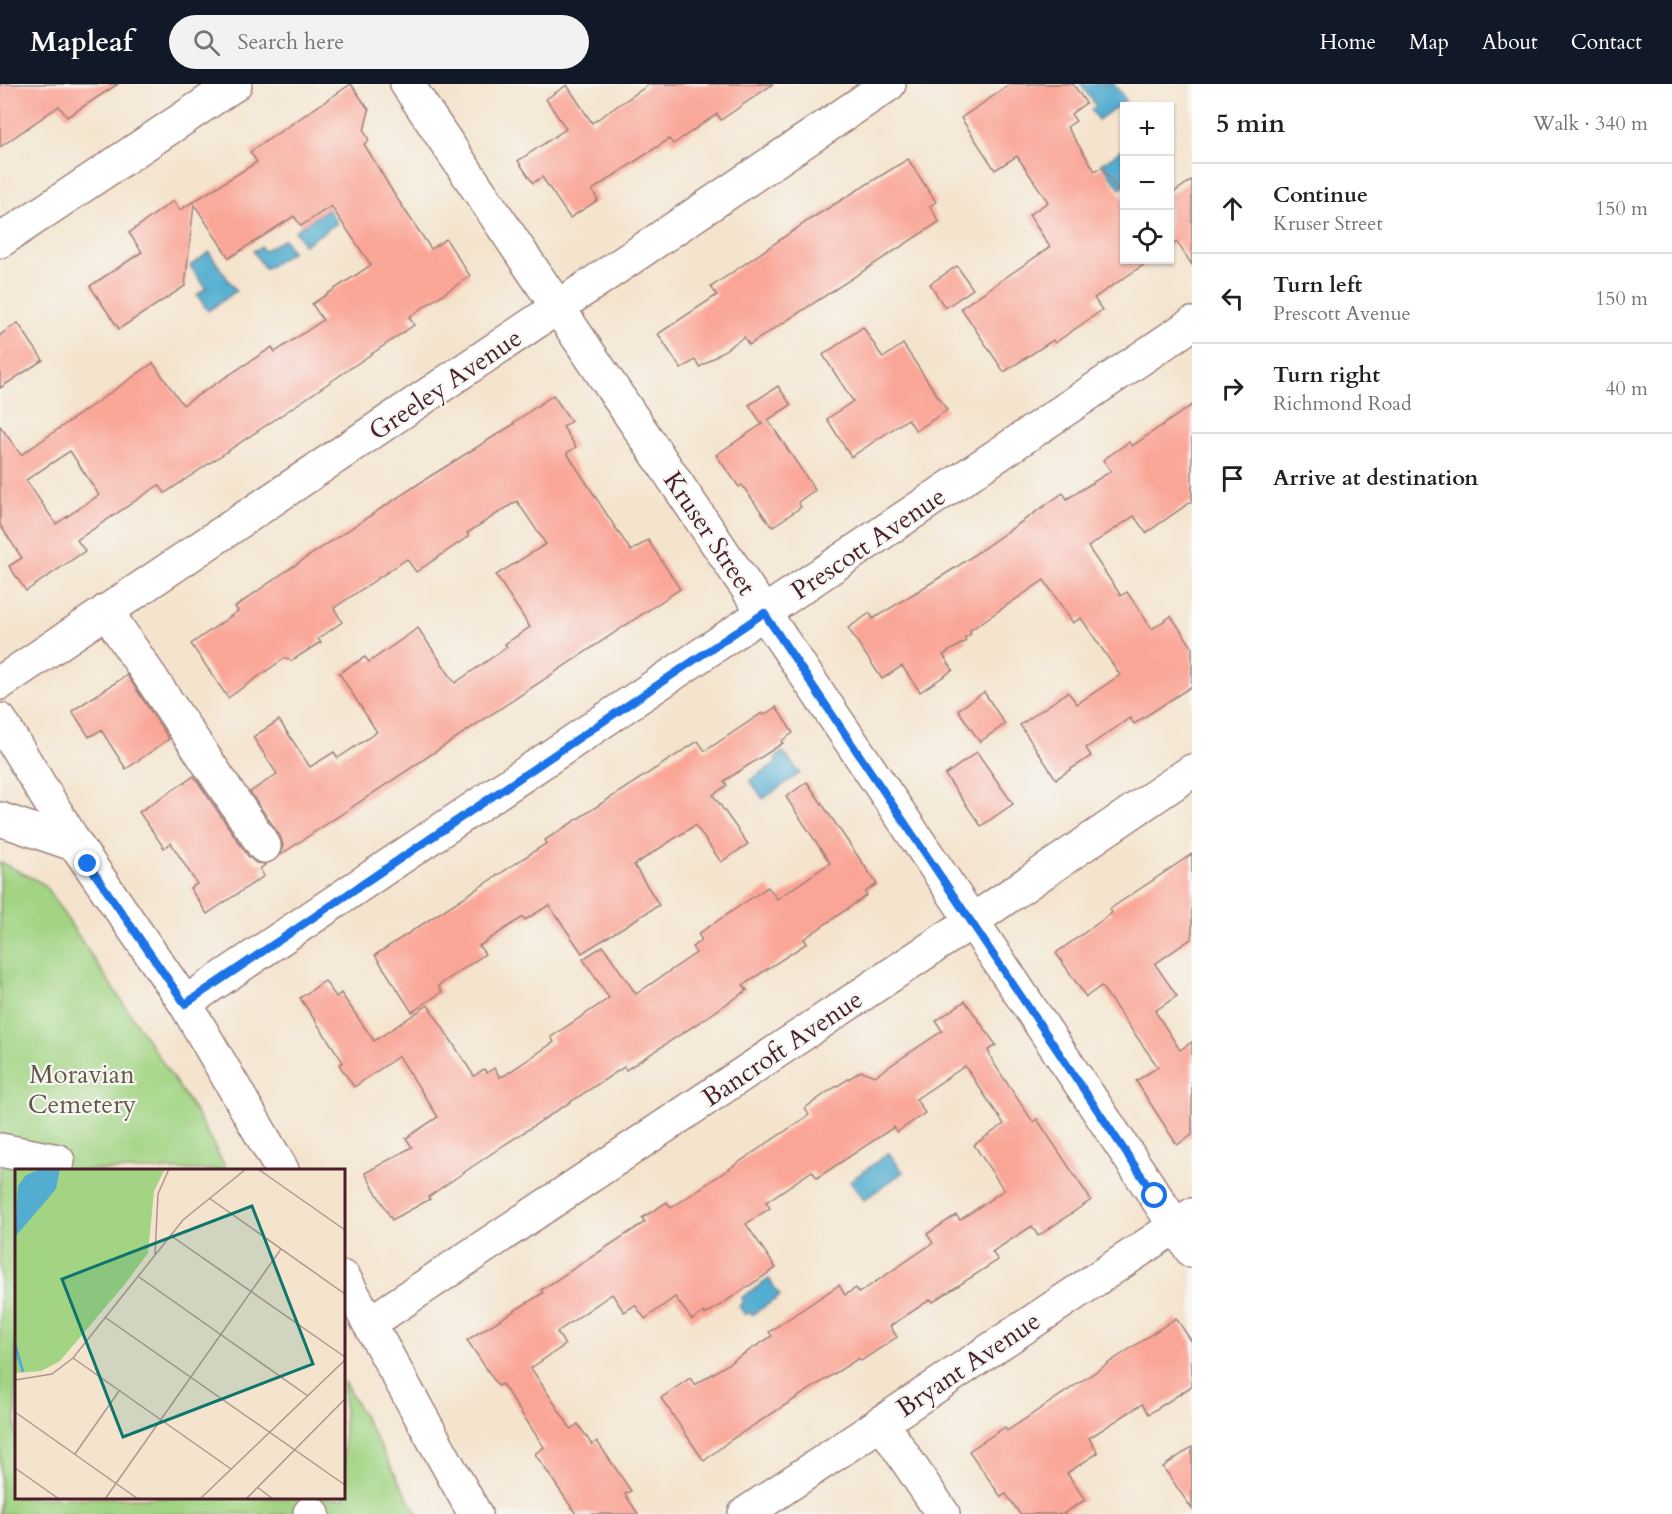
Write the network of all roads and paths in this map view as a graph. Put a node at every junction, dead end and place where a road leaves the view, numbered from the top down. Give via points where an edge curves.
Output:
1 (235, 84) edge
2 (407, 84) edge
3 (889, 84) edge
4 (0, 241) edge
5 (558, 308) junction
6 (1192, 324) edge
7 (106, 611) junction
8 (764, 613) junction
9 (0, 682) edge
10 (0, 720) edge
11 (1192, 771) edge
12 (0, 819) edge
13 (76, 845) junction
14 (264, 846) dead end
15 (972, 921) junction
16 (185, 1004) junction
17 (0, 1150) edge
18 (58, 1161) dead end
19 (281, 1169) edge
20 (1186, 1231) edge
21 (345, 1280) edge
22 (370, 1323) junction
23 (881, 1422) junction
24 (475, 1514) edge
25 (745, 1514) edge
26 (943, 1514) edge

1 - 4 street
2 - 5 street, Kruser Street
3 - 5 street, Greeley Avenue
5 - 7 street, Greeley Avenue
5 - 8 street, Kruser Street
6 - 8 street, Prescott Avenue
7 - 9 street, Greeley Avenue
7 - 14 street
8 - 15 street, Kruser Street
8 - 16 street, Prescott Avenue
10 - 13 street
11 - 15 street, Bancroft Avenue
12 - 13 street
13 - 16 street
15 - 20 street, Kruser Street
15 - 22 street, Bancroft Avenue
16 - 19 street
17 - 18 street
20 - 23 street, Bryant Avenue
21 - 22 street
22 - 24 street
23 - 25 street, Bryant Avenue
23 - 26 street

